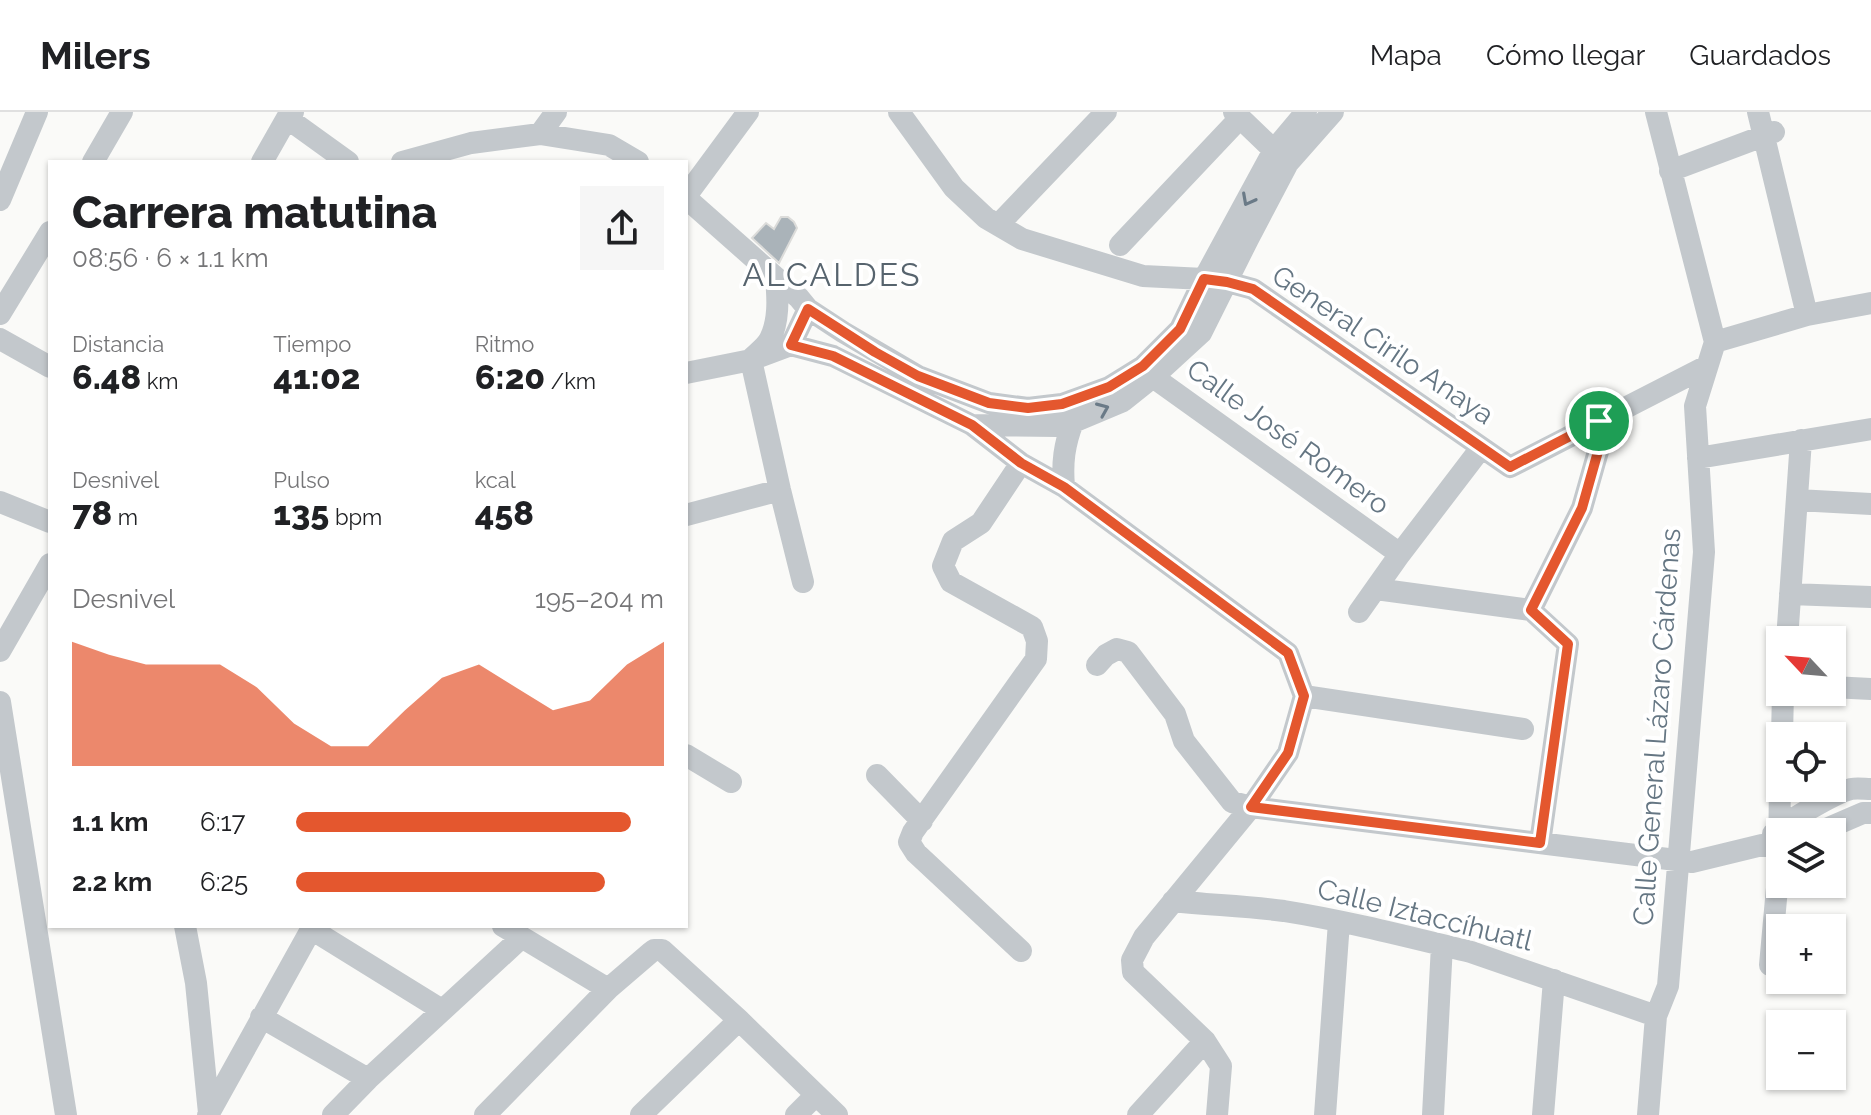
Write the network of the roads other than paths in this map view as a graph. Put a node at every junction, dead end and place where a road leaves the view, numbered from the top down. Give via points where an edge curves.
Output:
1 (37, 112) edge
2 (122, 112) edge
3 (556, 112) edge
4 (748, 112) edge
5 (899, 112) edge
6 (1306, 112) edge
7 (1333, 112) edge
8 (1656, 112) edge
9 (1758, 112) edge
10 (290, 115) edge
11 (1097, 115) edge
12 (1237, 115) edge
13 (540, 134) junction
14 (1769, 135) junction
15 (1281, 157) junction
16 (94, 160) edge
17 (263, 160) edge
18 (346, 160) edge
19 (409, 160) edge
20 (635, 160) edge
21 (7, 163) edge
22 (1670, 171) junction
23 (688, 194) edge
24 (688, 199) edge
25 (0, 200) edge
26 (998, 225) junction
27 (48, 235) edge
28 (1120, 245) dead end
29 (776, 279) junction
30 (1216, 281) junction
31 (1871, 303) edge
32 (808, 309) junction
33 (0, 314) edge
34 (1807, 315) junction
35 (0, 339) edge
36 (1715, 342) junction
37 (791, 345) junction
38 (751, 360) junction
39 (48, 366) edge
40 (1707, 366) junction
41 (1148, 371) junction
42 (688, 373) edge
43 (1599, 421) junction
44 (1073, 422) junction
45 (972, 425) junction
46 (1871, 429) edge
47 (1801, 440) junction
48 (1481, 448) junction
49 (1698, 458) junction
50 (1021, 463) junction
51 (1064, 487) junction
52 (780, 490) junction
53 (1797, 500) junction
54 (0, 502) edge
55 (1871, 504) edge
56 (688, 514) edge
57 (48, 521) edge
58 (1400, 554) junction
59 (48, 574) edge
60 (803, 582) dead end
61 (1376, 589) junction
62 (1790, 594) junction
63 (1871, 597) edge
64 (1531, 610) junction
65 (1359, 612) dead end
66 (1788, 626) edge
67 (0, 651) edge
68 (1097, 665) dead end
69 (1846, 688) edge
70 (1871, 689) edge
71 (1304, 696) junction
72 (0, 702) edge
73 (1523, 729) dead end
74 (688, 756) edge
75 (877, 775) dead end
76 (731, 782) dead end
77 (1871, 789) edge
78 (1251, 807) junction
79 (1871, 813) edge
80 (1809, 818) edge
81 (1846, 820) edge
82 (922, 821) junction
83 (1540, 843) junction
84 (1766, 844) edge
85 (1680, 861) junction
86 (1173, 901) junction
87 (1339, 922) junction
88 (185, 928) edge
89 (312, 928) edge
90 (512, 932) edge
91 (1442, 945) junction
92 (1021, 951) dead end
93 (1554, 980) junction
94 (608, 989) junction
95 (442, 1010) junction
96 (1656, 1016) junction
97 (261, 1017) junction
98 (739, 1020) junction
99 (1205, 1041) junction
100 (368, 1079) junction
101 (816, 1095) junction
102 (210, 1114) edge
103 (66, 1115) edge
104 (333, 1115) edge
105 (485, 1115) edge
106 (641, 1115) edge
107 (796, 1115) edge
108 (837, 1115) edge
109 (1138, 1115) edge
110 (1217, 1115) edge
111 (1325, 1115) edge
112 (1433, 1115) edge
113 (1543, 1115) edge
114 (1648, 1115) edge

1 - 21 street
2 - 16 street
3 - 13 street
4 - 23 street
5 - 26 street, General Cirilo Anaya via 954,188
6 - 15 street
7 - 15 street
8 - 22 street
9 - 14 street
10 - 17 street
10 - 18 street
11 - 26 street
12 - 15 street
12 - 28 street
13 - 19 street via 471,143
13 - 20 street via 609,145
14 - 22 street
14 - 34 street
15 - 30 street
21 - 25 street
22 - 36 street
24 - 29 street
26 - 30 street, General Cirilo Anaya via 1022,239 1143,276
27 - 33 street
29 - 32 street
29 - 38 street via 778,300 769,341
30 - 41 street
30 - 48 street, General Cirilo Anaya via 1253,289
31 - 34 street
32 - 37 street
32 - 41 street via 918,376 989,403 1028,408 1062,404
34 - 36 street
35 - 39 street
36 - 40 street, Calle General Lázaro Cárdenas
37 - 38 street
37 - 45 street via 833,356
38 - 42 street
38 - 52 street
40 - 43 street
40 - 49 street, Calle General Lázaro Cárdenas via 1695,406
44 -> 41 street via 1123,401
41 - 58 street, Calle José Romero
43 - 48 street, General Cirilo Anaya via 1510,467
43 - 64 street via 1599,448 1582,508
44 - 45 street
44 - 51 street via 1065,441
45 - 50 street
46 - 47 street
47 - 49 street
47 - 53 street
48 - 58 street
49 - 85 street, Calle General Lázaro Cárdenas via 1704,552
50 - 51 street
50 - 82 street via 981,523 953,541 943,566 951,582 1032,627 1036,659
51 - 71 street via 1288,653
52 - 56 street
52 - 60 street
53 - 55 street
53 - 62 street
54 - 57 street
58 - 61 street
59 - 67 street
61 - 64 street
61 - 65 street
62 - 63 street
62 - 66 street
64 - 83 street via 1568,644
68 - 78 street via 1117,649 1128,652 1175,714 1184,741 1232,802
69 - 70 street
71 - 73 street
71 - 78 street via 1288,753
72 - 103 street
74 - 76 street
75 - 82 street
77 - 80 street via 1850,789
78 - 83 street
78 - 86 street
79 - 81 street
82 - 92 street via 910,846
83 - 85 street
84 - 85 street
85 - 96 street, Calle General Lázaro Cárdenas via 1668,986
86 - 87 street, Calle Iztaccíhuatl
86 - 99 street via 1144,937 1131,966
87 - 91 street, Calle Iztaccíhuatl
87 - 111 street
88 - 102 street
89 - 95 street
89 - 97 street
90 - 94 street
90 - 95 street
91 - 93 street, Calle Iztaccíhuatl
91 - 112 street
93 - 96 street, Calle Iztaccíhuatl
93 - 113 street
94 - 98 street via 654,950 662,950
94 - 105 street
95 - 100 street
96 - 114 street, Calle General Lázaro Cárdenas
97 - 100 street
97 - 102 street
98 - 101 street
98 - 106 street
99 - 109 street
99 - 110 street via 1221,1066
100 - 104 street
101 - 107 street
101 - 108 street

